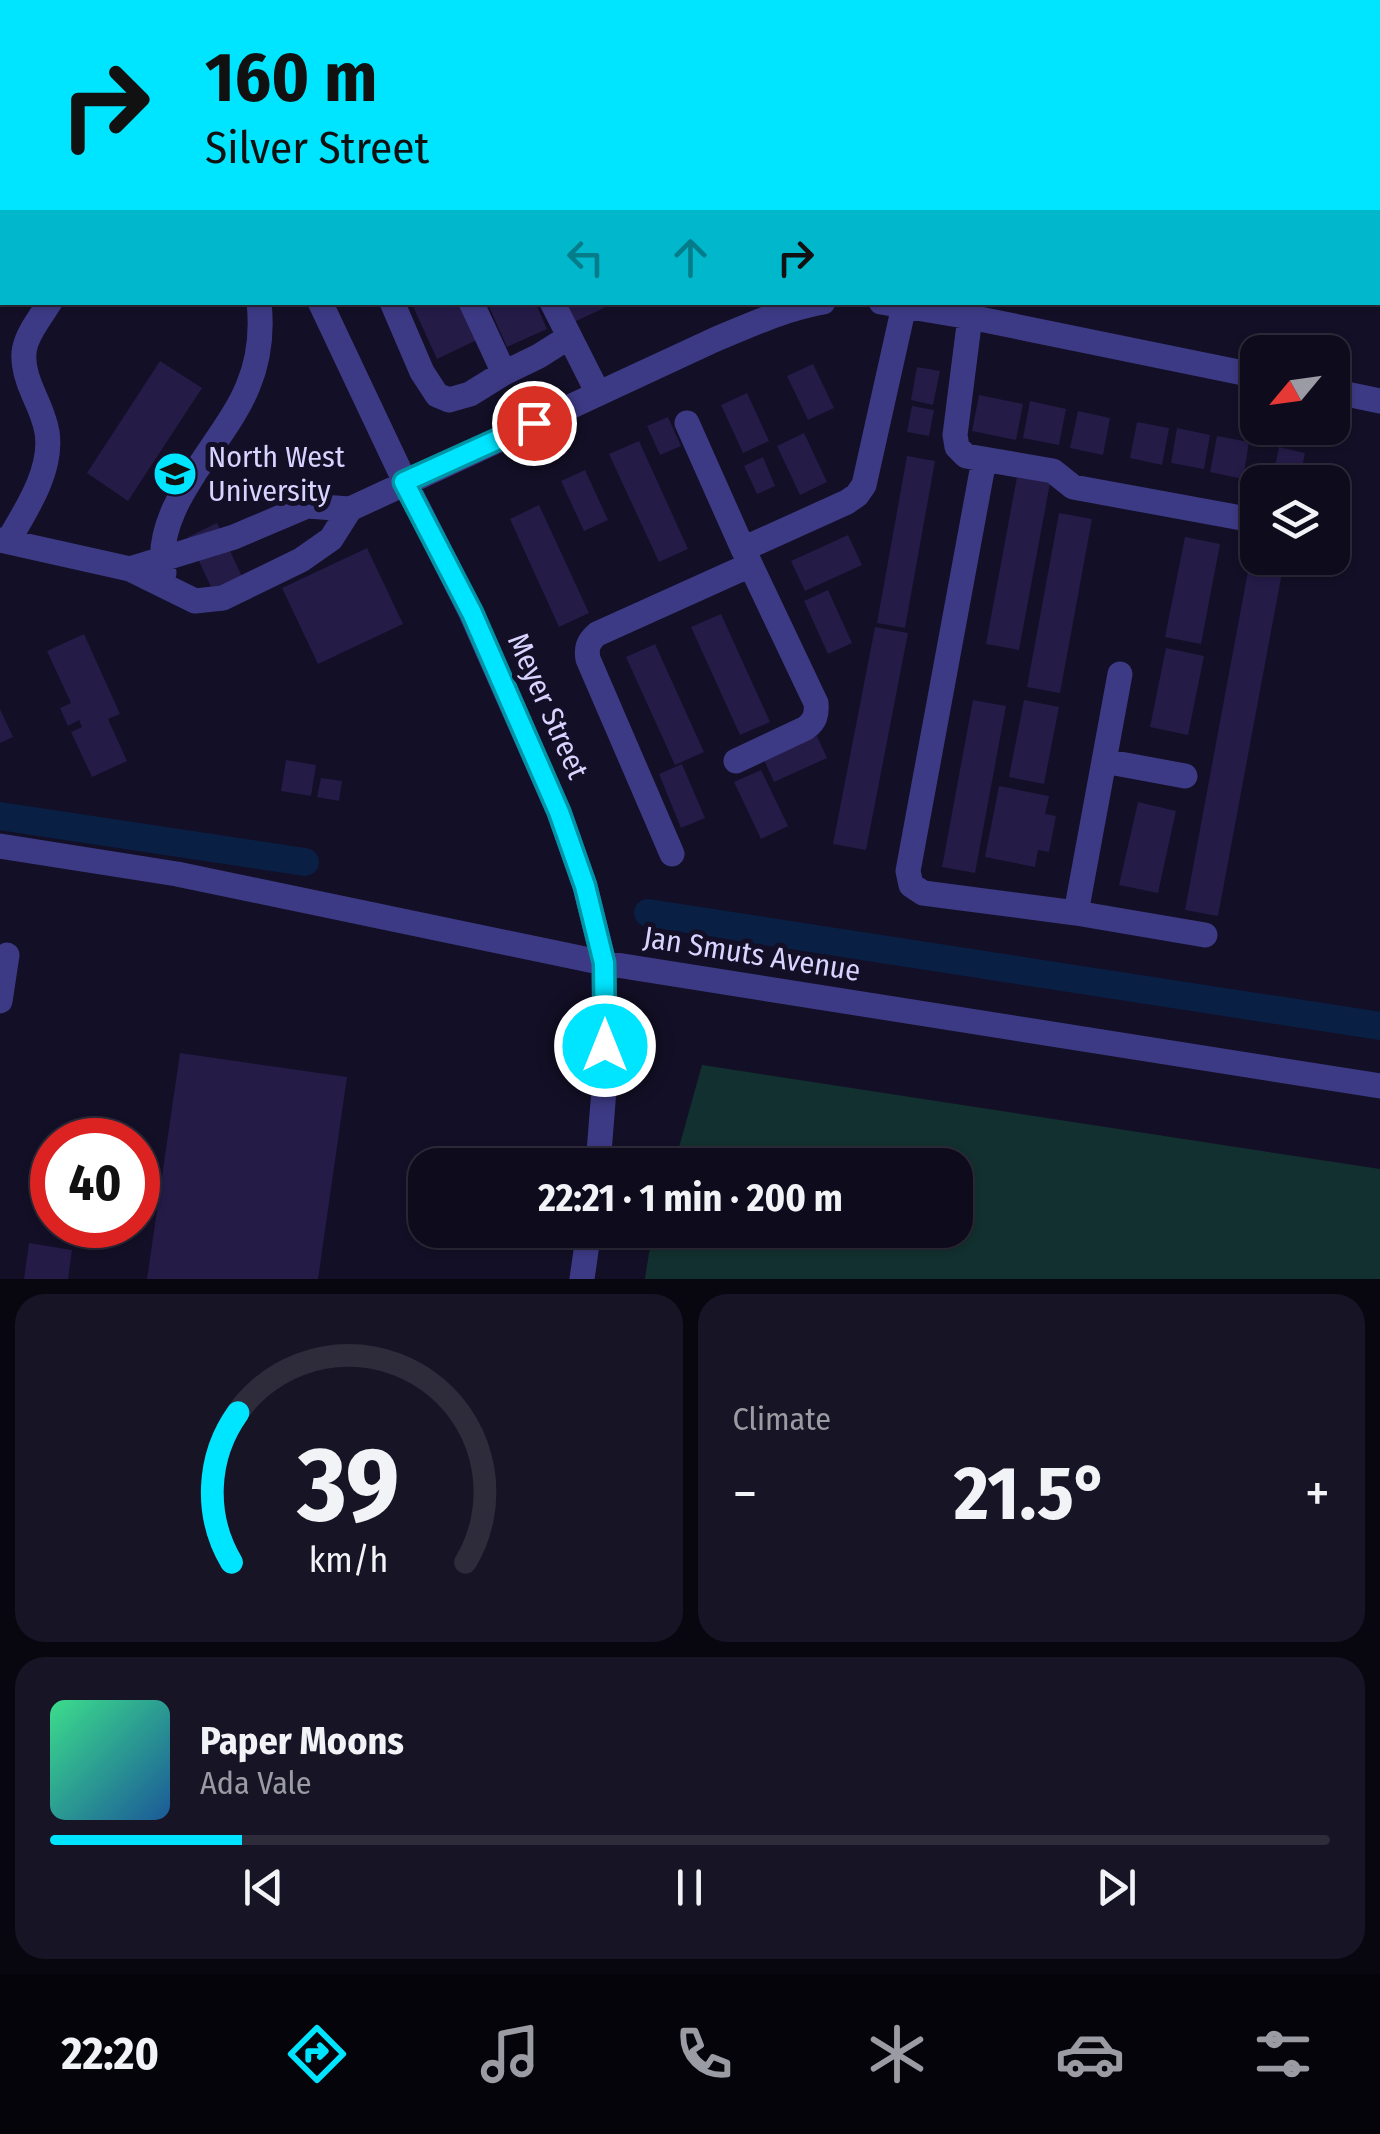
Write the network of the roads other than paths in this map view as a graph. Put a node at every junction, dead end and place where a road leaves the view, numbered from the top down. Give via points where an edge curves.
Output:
1 (48, 305) edge
2 (259, 305) edge
3 (321, 305) edge
4 (393, 305) edge
5 (472, 305) edge
6 (553, 305) edge
7 (806, 305) edge
8 (892, 305) edge
9 (898, 305) edge
10 (970, 318) junction
11 (569, 337) junction
12 (1240, 372) edge
13 (504, 373) junction
14 (598, 393) junction
15 (1350, 395) edge
16 (1380, 401) edge
17 (687, 423) dead end
18 (984, 460) junction
19 (404, 482) junction
20 (350, 509) junction
21 (1240, 518) edge
22 (4, 541) edge
23 (746, 557) junction
24 (162, 559) junction
25 (130, 569) junction
26 (167, 588) junction
27 (1120, 674) dead end
28 (736, 761) dead end
29 (1104, 761) junction
30 (1185, 776) dead end
31 (0, 846) edge
32 (672, 854) dead end
33 (1076, 913) junction
34 (1204, 935) dead end
35 (7, 955) dead end
36 (604, 963) junction
37 (0, 1001) edge
38 (1380, 1086) edge
39 (599, 1148) edge
40 (586, 1248) edge
41 (582, 1279) edge

1 - 22 street via 22,353 48,434 45,465
2 - 24 street via 249,385 186,488 166,531
3 - 19 street, Meyer Street
4 - 13 street via 437,395 450,400 470,394
5 - 13 street
6 - 11 street
7 - 14 street
8 - 23 street via 864,485 847,502
9 - 10 street
10 - 12 street
10 - 18 street via 955,442 966,456
11 - 13 street
11 - 14 street
14 - 19 street
15 - 16 street
17 - 23 street
18 - 21 street via 1054,472 1073,487
18 - 33 street via 908,878 923,893
19 - 20 street
19 - 36 street, Meyer Street via 472,613 559,812
20 - 24 street via 307,506
20 - 26 street via 331,539 223,598 195,601
22 - 25 street
23 - 28 street via 817,713 806,728
23 - 32 street via 597,634 586,650
24 - 25 street
24 - 26 street
25 - 26 street
27 - 29 street
29 - 30 street
29 - 33 street
31 - 36 street, Jan Smuts Avenue via 177,874
33 - 34 street
35 - 37 street
36 - 38 street, Jan Smuts Avenue
36 - 39 street, Meyer Street
40 - 41 street

